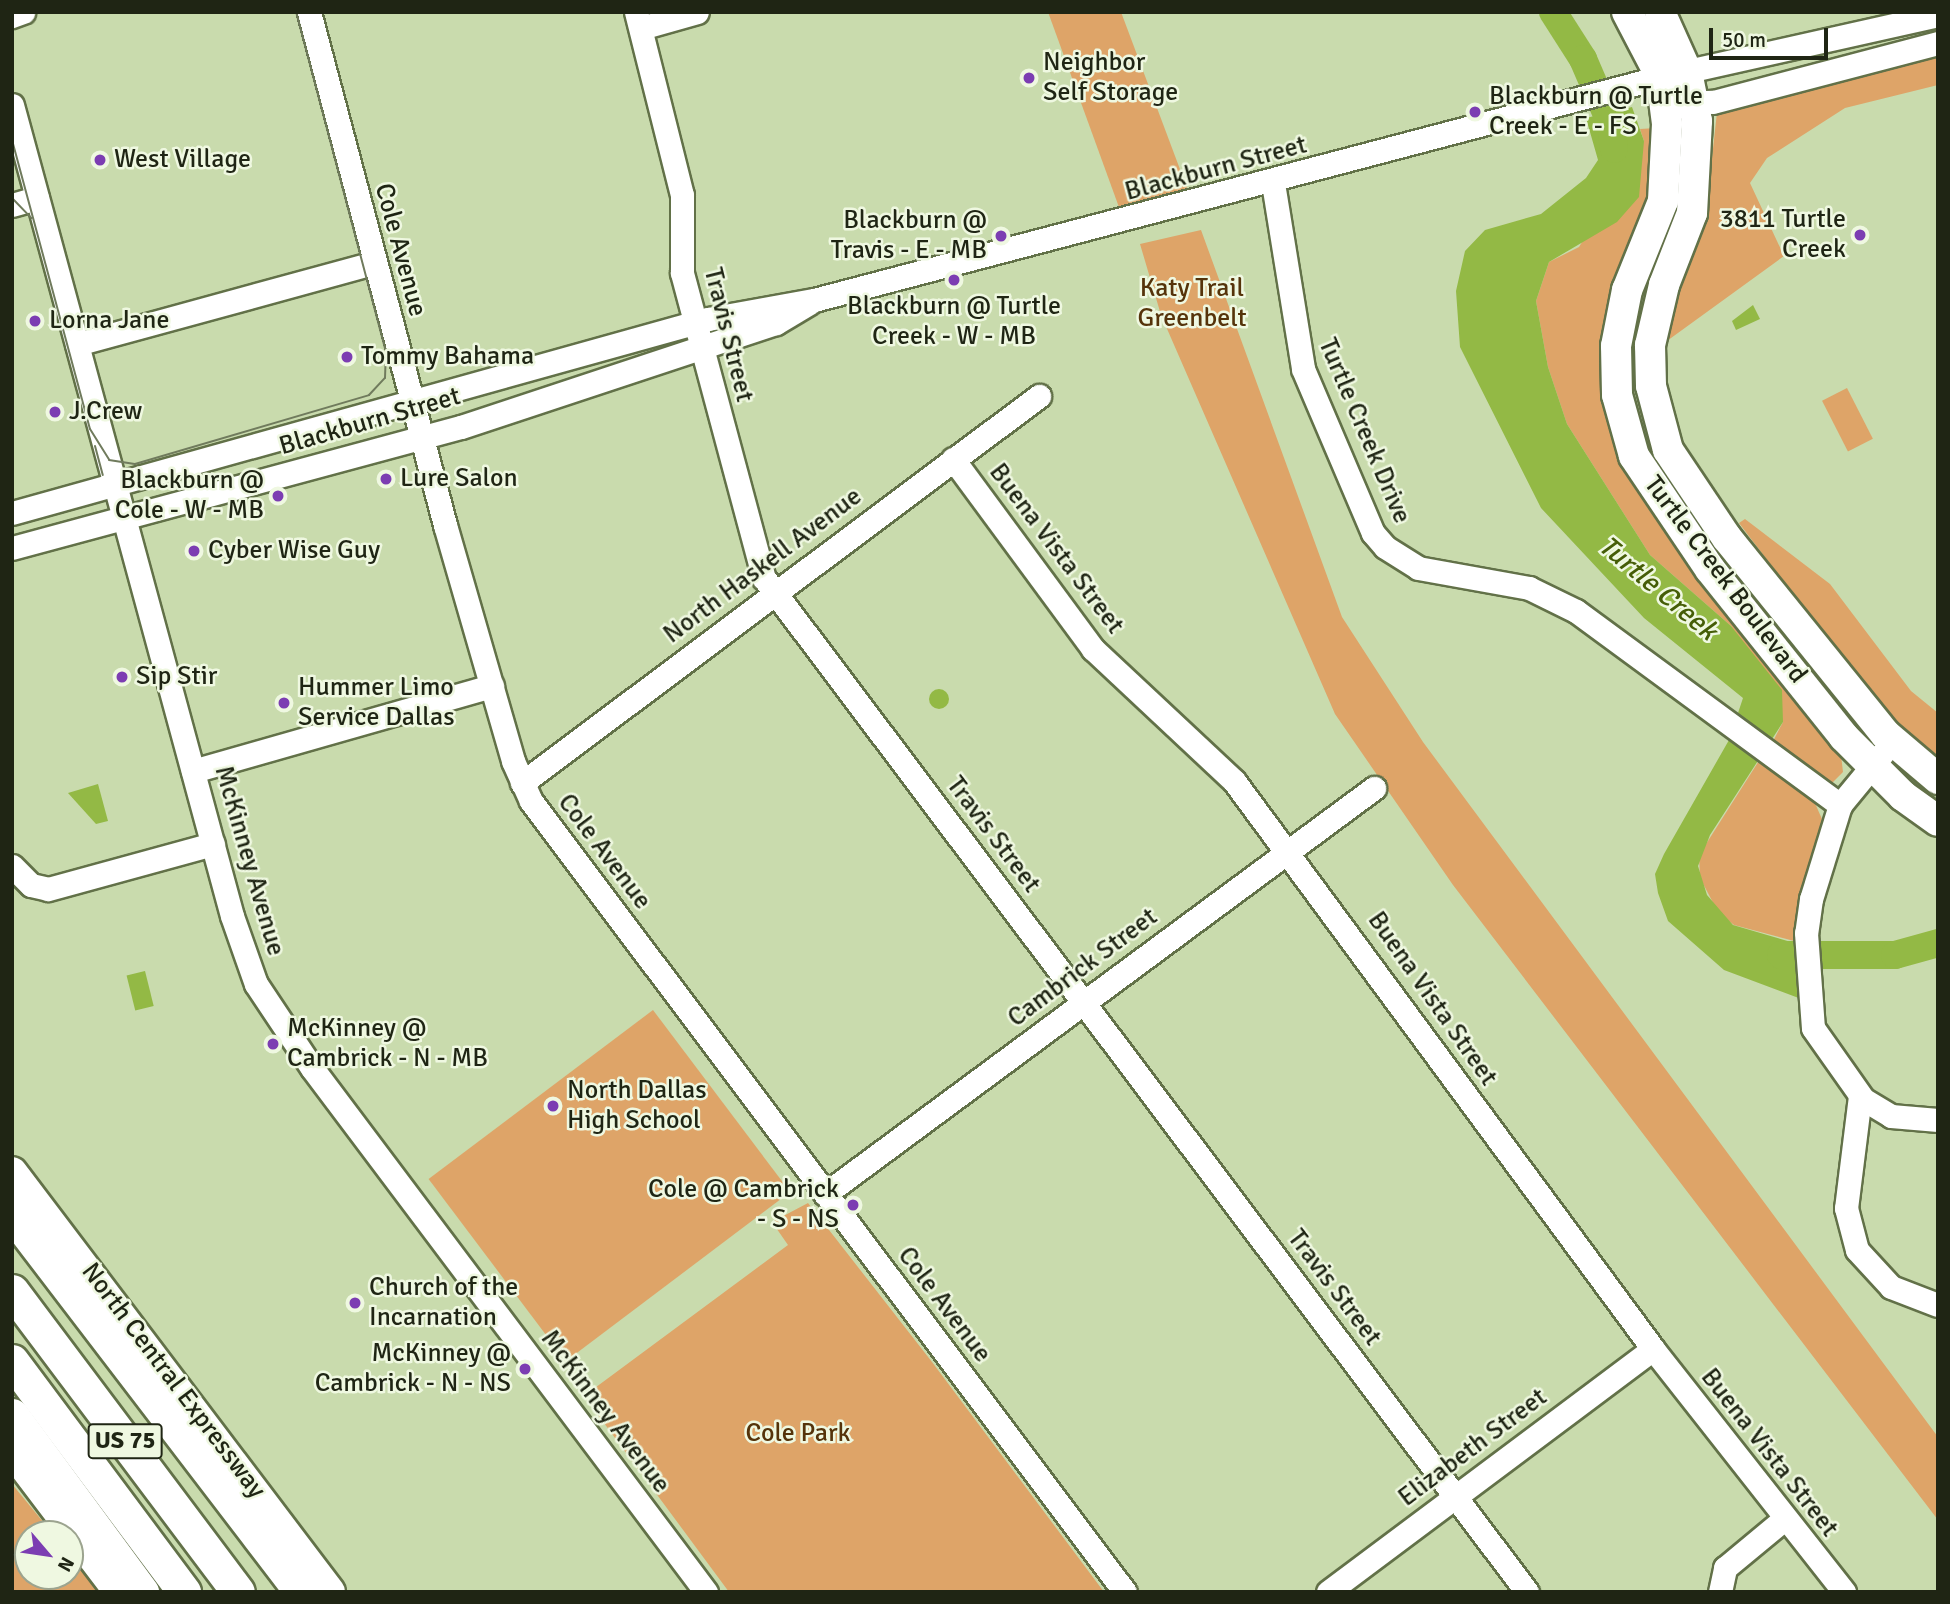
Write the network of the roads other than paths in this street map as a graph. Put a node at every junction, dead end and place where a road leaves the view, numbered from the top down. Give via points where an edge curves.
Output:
1 (23, 12) edge
2 (309, 12) edge
3 (697, 12) edge
4 (1627, 12) edge
5 (1660, 12) edge
6 (1938, 15) edge
7 (12, 16) edge
8 (644, 21) edge
9 (1938, 43) edge
10 (1671, 84) junction
11 (1696, 104) junction
12 (12, 105) edge
13 (20, 168) edge
14 (1273, 183) junction
15 (37, 198) junction
16 (12, 205) edge
17 (374, 263) junction
18 (814, 300) junction
19 (694, 323) junction
20 (77, 344) junction
21 (701, 349) junction
22 (1040, 396) dead end
23 (412, 405) junction
24 (421, 438) junction
25 (953, 459) junction
26 (115, 487) junction
27 (12, 513) edge
28 (124, 518) junction
29 (1714, 520) junction
30 (1688, 538) junction
31 (12, 548) edge
32 (775, 592) junction
33 (492, 686) junction
34 (1894, 743) junction
35 (1869, 765) junction
36 (193, 771) junction
37 (1938, 779) edge
38 (522, 783) junction
39 (1374, 788) dead end
40 (1840, 804) junction
41 (1938, 821) edge
42 (213, 844) junction
43 (1289, 852) junction
44 (12, 866) edge
45 (1084, 1002) junction
46 (1876, 1107) junction
47 (1938, 1120) edge
48 (1853, 1146) junction
49 (12, 1172) edge
50 (825, 1194) junction
51 (12, 1213) edge
52 (12, 1291) edge
53 (1938, 1305) edge
54 (1653, 1349) junction
55 (12, 1361) edge
56 (12, 1415) edge
57 (12, 1451) edge
58 (1455, 1496) junction
59 (1784, 1519) junction
60 (119, 1592) edge
61 (142, 1592) edge
62 (184, 1592) edge
63 (238, 1592) edge
64 (301, 1592) edge
65 (330, 1592) edge
66 (706, 1592) edge
67 (1125, 1592) edge
68 (1328, 1592) edge
69 (1527, 1592) edge
70 (1720, 1592) edge
71 (1844, 1592) edge

1 - 7 street
2 - 17 street, Cole Avenue
3 - 8 street
4 - 10 main road, Turtle Creek Boulevard
5 - 10 main road, Turtle Creek Boulevard
6 - 10 street
8 - 19 street, Travis Street via 682,195 682,273
9 - 11 street
10 - 11 main road, Turtle Creek Boulevard
10 - 14 street, Blackburn Street via 1539,111
10 - 30 main road, Turtle Creek Boulevard via 1663,201 1627,290 1615,370 1634,456
11 - 29 main road, Turtle Creek Boulevard via 1692,212 1654,315 1649,368 1668,450
12 - 13 street, McKinney Avenue
13 - 15 street, McKinney Avenue
14 - 18 street, Blackburn Street
14 - 40 street, Turtle Creek Drive via 1300,359 1373,533 1418,568 1492,579 1553,598
15 - 16 street
15 - 20 street, McKinney Avenue
17 - 20 street
17 - 23 street, Cole Avenue
18 - 19 street, Blackburn Street
18 - 21 street, Blackburn Street via 776,323
19 - 21 street, Travis Street
19 - 23 street, Blackburn Street
20 - 26 street, McKinney Avenue
21 - 24 street, Blackburn Street
21 - 32 street, Travis Street via 764,578
22 - 25 street, North Haskell Avenue
23 - 24 street, Cole Avenue
23 - 26 street, Blackburn Street
24 - 28 street, Blackburn Street
24 - 33 street, Cole Avenue
25 - 32 street, North Haskell Avenue
25 - 43 street, Buena Vista Street via 1076,629 1213,758
26 - 27 street, Blackburn Street
26 - 28 street, McKinney Avenue
28 - 31 street, Blackburn Street
28 - 36 street, McKinney Avenue
29 - 30 main road
29 - 34 main road, Turtle Creek Boulevard
30 - 35 main road, Turtle Creek Boulevard
32 - 38 street, North Haskell Avenue
32 - 45 street, Travis Street
33 - 36 street
33 - 38 street, Cole Avenue
34 - 35 street
34 - 37 main road, Turtle Creek Boulevard
35 - 40 street
35 - 41 main road, Turtle Creek Boulevard
36 - 42 street, McKinney Avenue
38 - 50 street, Cole Avenue
39 - 43 street, Cambrick Street
40 - 46 street via 1806,933 1808,996 1813,1028
42 - 44 street via 48,889 31,885
42 - 66 street, McKinney Avenue via 241,945 270,1008
43 - 45 street, Cambrick Street
43 - 54 street, Buena Vista Street
45 - 50 street, Cambrick Street
45 - 58 street, Travis Street
46 - 47 street
46 - 48 street
46 - 48 street via 1869,1126
48 - 53 street via 1846,1208 1857,1250 1891,1287
49 - 65 main road, North Central Expressway
50 - 67 street, Cole Avenue
51 - 64 highway
52 - 63 highway, US 75
54 - 58 street, Elizabeth Street
54 - 59 street, Buena Vista Street
55 - 62 highway, US 75
56 - 61 highway
57 - 60 main road
58 - 68 street, Elizabeth Street
58 - 69 street, Travis Street
59 - 70 street via 1725,1568
59 - 71 street, Buena Vista Street

